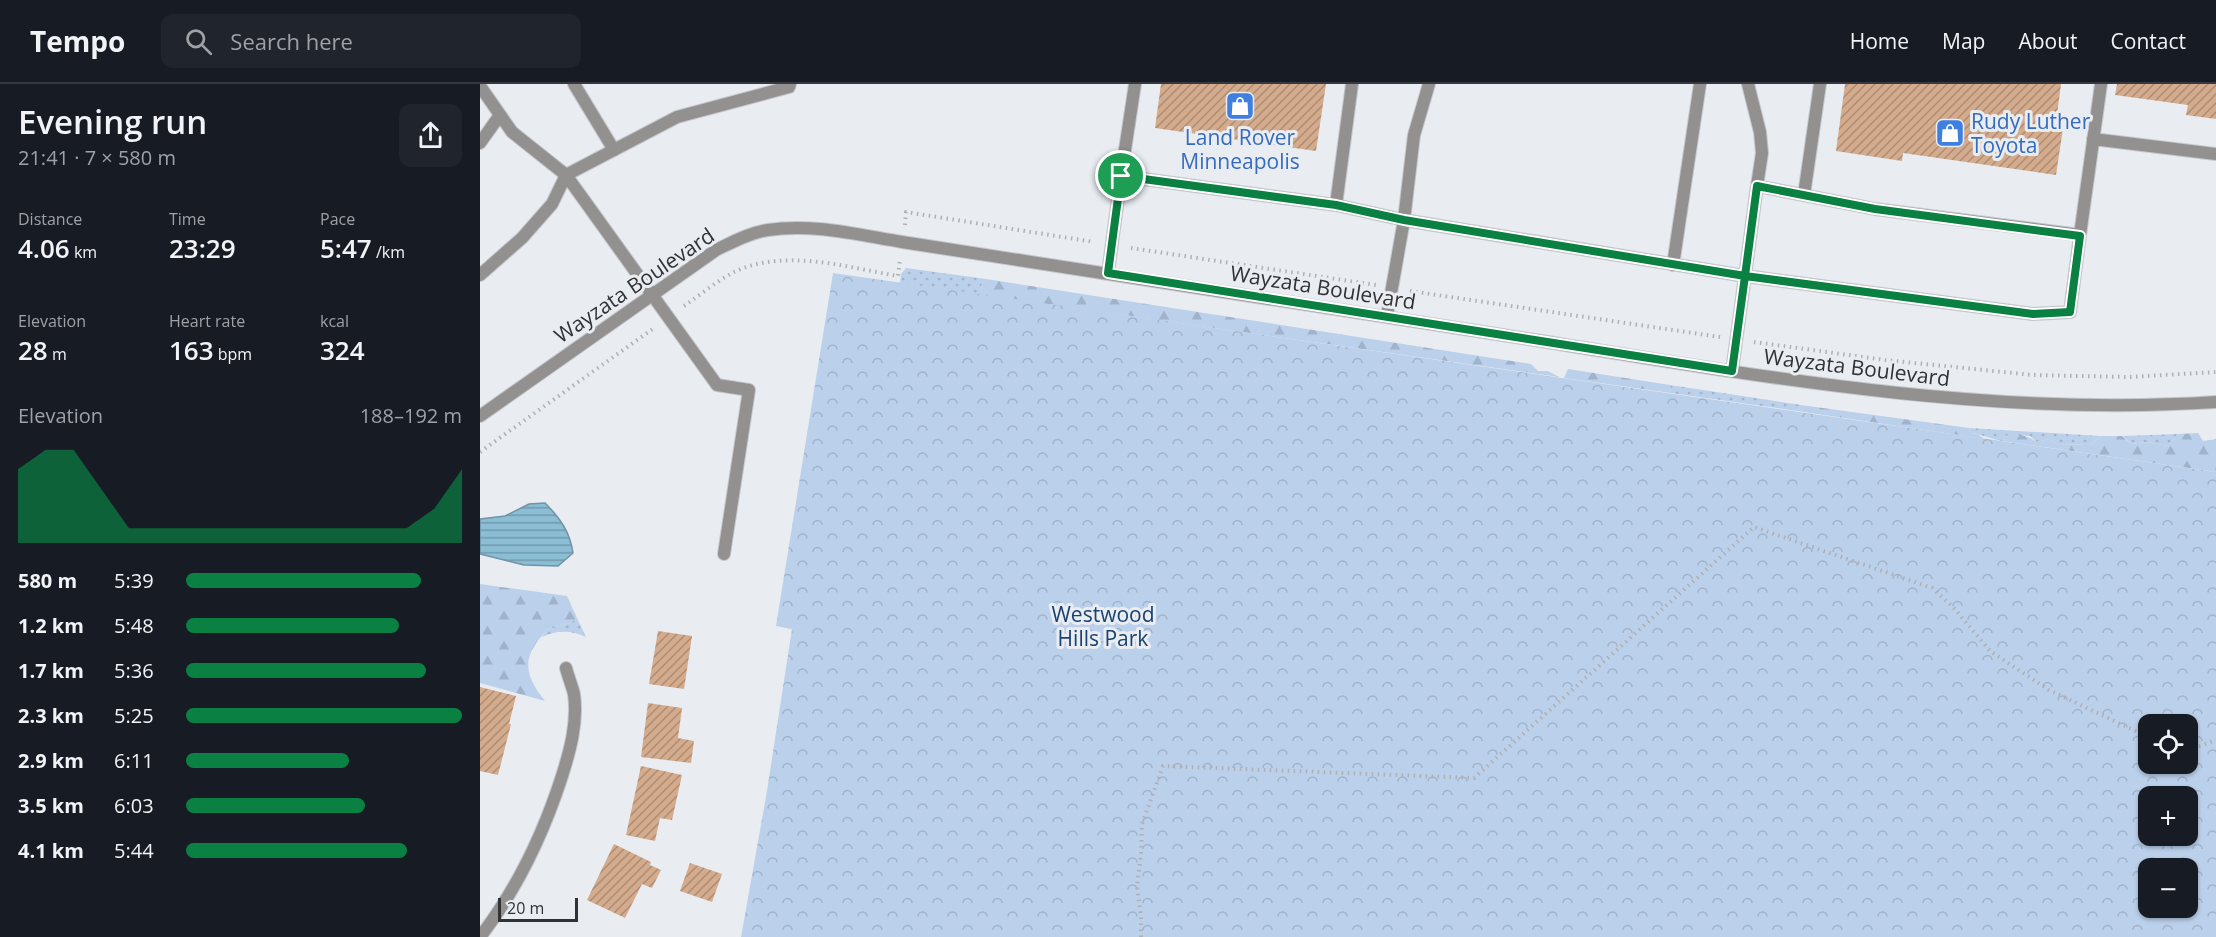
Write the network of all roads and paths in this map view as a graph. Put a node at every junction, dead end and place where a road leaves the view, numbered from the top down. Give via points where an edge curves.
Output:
1 (574, 84) edge
2 (790, 84) edge
3 (1135, 84) edge
4 (1352, 84) edge
5 (1429, 84) edge
6 (1700, 84) edge
7 (1748, 84) edge
8 (1820, 84) edge
9 (2101, 84) edge
10 (480, 86) edge
11 (500, 115) junction
12 (2093, 139) junction
13 (480, 143) edge
14 (614, 150) junction
15 (2216, 154) edge
16 (566, 175) junction
17 (1121, 176) junction
18 (1757, 186) junction
19 (1804, 195) junction
20 (1336, 205) junction
21 (906, 212) dead end
22 (1404, 220) junction
23 (2080, 236) junction
24 (1084, 240) dead end
25 (1137, 249) dead end
26 (1673, 265) junction
27 (1108, 273) junction
28 (480, 275) edge
29 (1745, 276) junction
30 (1392, 288) junction
31 (651, 295) junction
32 (1387, 316) junction
33 (1711, 336) dead end
34 (1758, 343) dead end
35 (1732, 371) junction
36 (2216, 372) edge
37 (2216, 402) edge
38 (480, 416) edge
39 (724, 554) dead end
40 (566, 668) dead end
41 (2138, 732) edge
42 (2216, 740) edge
43 (2198, 746) edge
44 (480, 937) edge
45 (1141, 937) edge

1 - 14 street
2 - 14 street via 677,117
3 - 17 street
4 - 20 street
5 - 22 street via 1414,135
6 - 26 street
7 - 18 street via 1762,153
8 - 19 street
9 - 12 street
10 - 11 street
11 - 13 street
11 - 16 street via 512,132
12 - 15 street
12 - 23 street
14 - 16 street
16 - 28 street via 552,204 522,238
16 - 31 street
17 - 20 street
17 - 27 street
18 - 19 street
18 - 29 street
19 - 23 street via 1875,209
20 - 22 street
21 - 24 path
22 - 26 street
22 - 30 street
23 - 29 street via 2070,312 2033,314
25 - 30 path
26 - 29 street
27 - 31 street, Wayzata Boulevard via 828,231 768,230 716,250
27 - 32 street, Wayzata Boulevard
29 - 35 street
30 - 32 street
30 - 33 path
31 - 38 street, Wayzata Boulevard
31 - 39 street via 717,385 749,390
32 - 35 street, Wayzata Boulevard
34 - 36 path via 2033,375 2129,377
35 - 37 street, Wayzata Boulevard via 1976,400 2085,406
40 - 44 street via 574,693 574,718 556,793 531,855
41 - 45 path via 2049,690 1990,651 1932,588 1754,527 1474,778 1163,766 1142,824 1137,886
42 - 43 path

